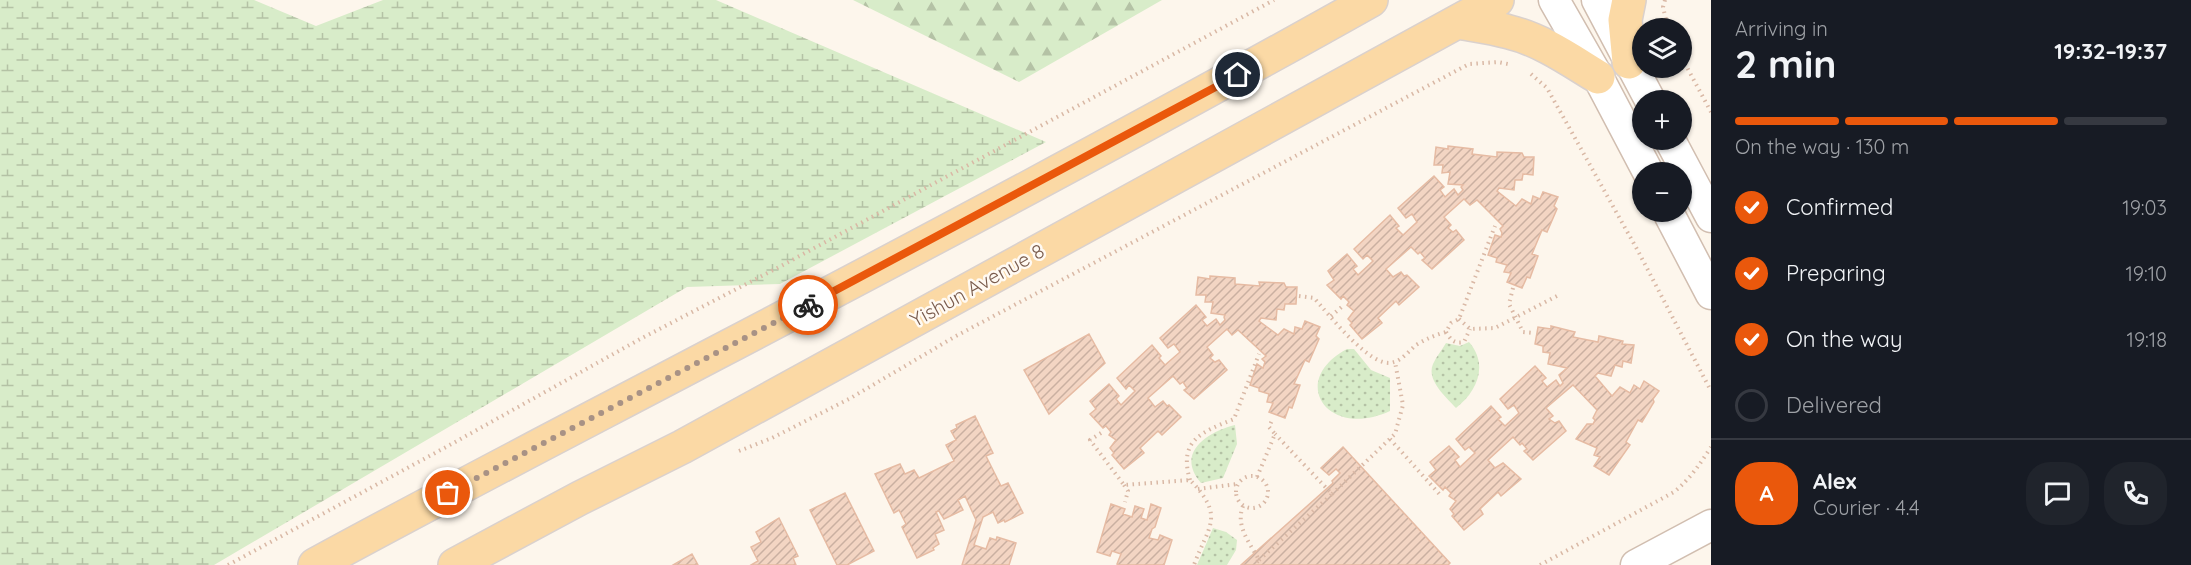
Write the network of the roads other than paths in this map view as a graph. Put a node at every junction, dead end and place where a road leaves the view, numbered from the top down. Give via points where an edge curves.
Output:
1 (1371, 0) edge
2 (1497, 0) edge
3 (1554, 0) edge
4 (1597, 0) edge
5 (1629, 0) edge
6 (1458, 22) junction
7 (1629, 62) junction
8 (1598, 77) junction
9 (1644, 90) edge
10 (1675, 150) edge
11 (1643, 162) edge
12 (1711, 217) edge
13 (1673, 222) edge
14 (1711, 294) edge
15 (1711, 509) edge
16 (1702, 529) edge
17 (315, 565) edge
18 (455, 565) edge
19 (1636, 565) edge

1 - 17 main road via 1220,85
2 - 6 main road, Yishun Avenue 8
3 - 8 street
4 - 7 street
5 - 7 main road via 1625,20
6 - 8 main road via 1527,38
6 - 18 main road, Yishun Avenue 8 via 682,447
7 - 9 street
8 - 11 street
10 - 12 street
13 - 14 street
15 - 16 street
16 - 19 street

